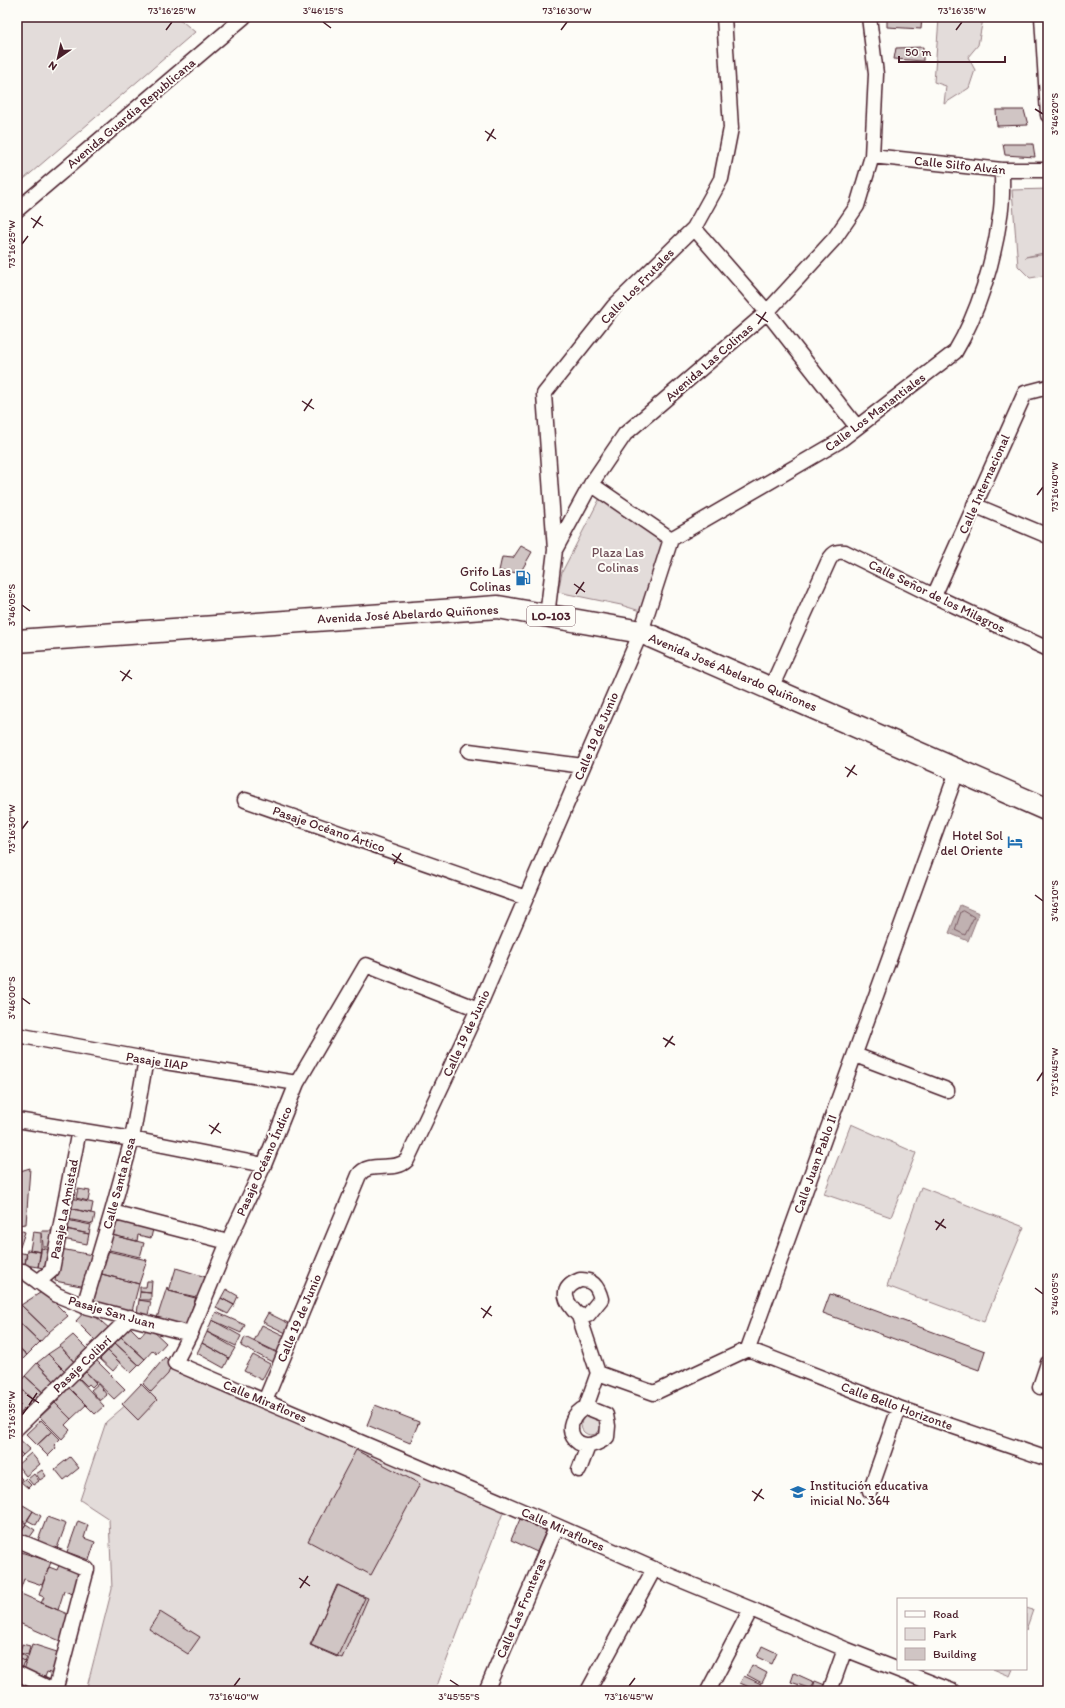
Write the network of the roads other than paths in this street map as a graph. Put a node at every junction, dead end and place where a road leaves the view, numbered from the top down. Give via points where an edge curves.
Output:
1 (244, 17) edge
2 (724, 17) edge
3 (869, 17) edge
4 (1042, 17) edge
5 (1048, 115) edge
6 (872, 156) junction
7 (1002, 170) junction
8 (1048, 170) edge
9 (17, 210) edge
10 (694, 228) junction
11 (767, 312) junction
12 (1048, 387) edge
13 (857, 427) junction
14 (591, 484) junction
15 (974, 505) junction
16 (1048, 536) edge
17 (671, 539) junction
18 (555, 550) junction
19 (934, 596) junction
20 (547, 616) junction
21 (641, 632) junction
22 (17, 641) edge
23 (1048, 649) edge
24 (771, 688) junction
25 (469, 751) dead end
26 (583, 766) junction
27 (958, 769) junction
28 (245, 800) dead end
29 (1048, 810) edge
30 (526, 898) junction
31 (478, 1009) junction
32 (17, 1036) edge
33 (855, 1055) junction
34 (146, 1059) junction
35 (297, 1083) junction
36 (947, 1090) dead end
37 (17, 1120) edge
38 (80, 1130) junction
39 (132, 1139) junction
40 (264, 1165) junction
41 (112, 1212) junction
42 (228, 1242) junction
43 (17, 1272) edge
44 (38, 1282) junction
45 (84, 1306) junction
46 (579, 1316) dead end
47 (130, 1317) junction
48 (190, 1334) junction
49 (748, 1349) junction
50 (175, 1362) joint
51 (1048, 1364) edge
52 (598, 1373) junction
53 (1040, 1386) dead end
54 (265, 1401) junction
55 (586, 1407) junction
56 (900, 1408) junction
57 (17, 1428) edge
58 (588, 1446) junction
59 (1048, 1459) edge
60 (579, 1470) dead end
61 (870, 1491) dead end
62 (557, 1526) junction
63 (17, 1540) edge
64 (654, 1569) junction
65 (751, 1608) junction
66 (845, 1649) junction
67 (897, 1670) edge
68 (898, 1670) edge
69 (17, 1673) edge
70 (948, 1690) edge
71 (55, 1691) edge
72 (486, 1691) edge
73 (588, 1691) edge
74 (708, 1691) edge
75 (830, 1691) edge

1 - 9 street, Avenida Guardia Republicana
2 - 10 street, Calle Los Frutales via 731,128 721,179
3 - 6 street, Avenida Las Colinas via 876,74
4 - 5 street
6 - 7 street, Calle Silfo Alván
6 - 11 street, Avenida Las Colinas via 857,206 835,238
7 - 8 street, Calle Silfo Alván
7 - 13 street, Calle Los Manantiales via 1000,216 987,277 965,335 955,352
10 - 11 street
10 - 18 street, Calle Los Frutales via 614,306 544,394
11 - 13 street
11 - 14 street, Avenida Las Colinas via 625,434
12 - 15 street, Calle Internacional via 1025,393
13 - 17 street, Calle Los Manantiales via 838,442
14 - 17 street
14 - 18 street, Avenida Las Colinas
15 - 16 street
15 - 19 street, Calle Internacional
17 - 21 street
18 - 20 street, Avenida Las Colinas
19 - 23 street, Calle Señor de los Milagros
19 - 24 street, Calle Señor de los Milagros via 845,552 838,551 829,560
20 - 21 main road, Avenida José Abelardo Quiñones / LO-103
20 - 22 main road, Avenida José Abelardo Quiñones / LO-103 via 498,607
21 - 24 main road, Avenida José Abelardo Quiñones / LO-103
21 - 26 street, Calle 19 de Junio
24 - 27 main road, Avenida José Abelardo Quiñones / LO-103
25 - 26 street
26 - 30 street, Calle 19 de Junio
27 - 29 main road, Avenida José Abelardo Quiñones / LO-103
27 - 33 street, Calle Juan Pablo II
28 - 30 street, Pasaje Océano Ártico
30 - 31 street, Calle 19 de Junio
31 - 35 street, Pasaje Océano Índico via 366,965
31 - 54 street, Calle 19 de Junio via 407,1160 401,1165 366,1170 358,1175
32 - 34 street, Pasaje IIAP
33 - 36 street
33 - 49 street, Calle Juan Pablo II
34 - 35 street, Pasaje IIAP
34 - 39 street, Calle Santa Rosa
35 - 40 street, Pasaje Océano Índico
37 - 38 street
38 - 39 street
38 - 44 street, Pasaje La Amistad via 52,1270
39 - 40 street
39 - 41 street, Calle Santa Rosa
40 - 42 street, Pasaje Océano Índico
41 - 42 street
41 - 45 street, Calle Santa Rosa
42 - 48 street, Pasaje Océano Índico
43 - 44 street, Pasaje San Juan via 23,1271
44 - 45 street, Pasaje San Juan via 57,1295
45 - 47 street, Pasaje San Juan
46 - 52 street
47 - 48 street, Pasaje San Juan
47 - 57 street, Pasaje Colibrí
48 - 50 street, Pasaje Océano Índico
49 - 52 street via 654,1393
49 - 56 street, Calle Bello Horizonte
50 - 54 street, Calle Miraflores
51 - 53 street
52 - 55 street
54 - 62 street, Calle Miraflores
55 - 58 street via 578,1411 572,1419 571,1427 573,1436 579,1443
55 - 58 street via 606,1415 608,1426 607,1437 598,1444
56 - 59 street, Calle Bello Horizonte
56 - 61 street
58 - 60 street
62 - 64 street, Calle Miraflores
62 - 72 street, Calle Las Fronteras
63 - 71 street via 87,1569
64 - 65 street, Calle Miraflores
64 - 73 street
65 - 66 street, Calle Miraflores
65 - 74 street
66 - 67 street, Calle Miraflores
66 - 75 street
68 - 70 street, Calle Miraflores
69 - 71 street

